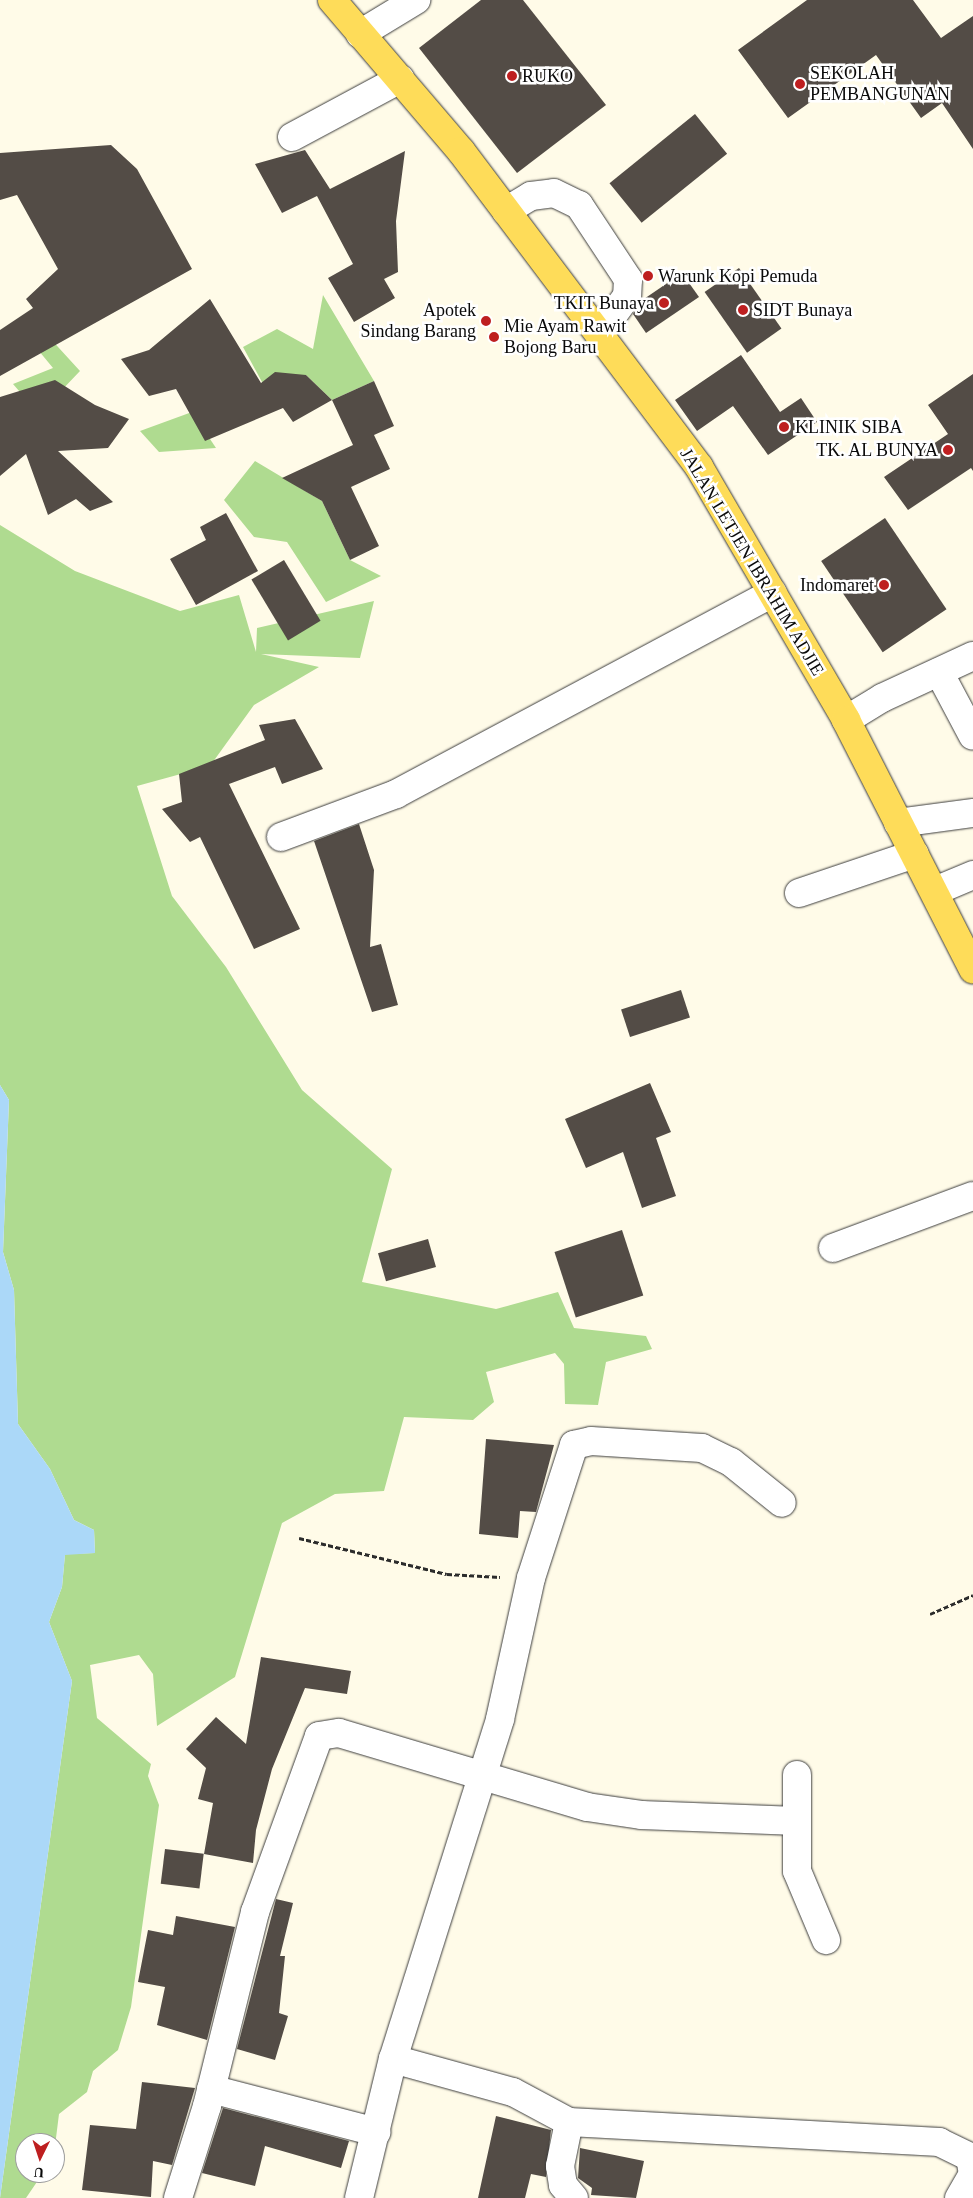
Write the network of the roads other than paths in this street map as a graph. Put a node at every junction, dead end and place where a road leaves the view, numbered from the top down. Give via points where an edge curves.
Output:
1 (332, 0) edge
2 (416, 0) edge
3 (360, 34) junction
4 (400, 79) junction
5 (292, 137) dead end
6 (506, 211) junction
7 (598, 334) junction
8 (773, 594) junction
9 (973, 656) edge
10 (939, 672) junction
11 (846, 720) junction
12 (973, 736) edge
13 (973, 813) edge
14 (898, 824) junction
15 (281, 837) dead end
16 (915, 854) junction
17 (973, 875) edge
18 (935, 891) junction
19 (799, 893) dead end
20 (973, 969) edge
21 (973, 1196) edge
22 (833, 1248) dead end
23 (782, 1503) dead end
24 (797, 1775) dead end
25 (480, 1779) junction
26 (796, 1821) junction
27 (826, 1940) dead end
28 (393, 2059) junction
29 (211, 2089) junction
30 (569, 2122) junction
31 (376, 2132) junction
32 (178, 2198) edge
33 (358, 2198) edge
34 (574, 2198) edge
35 (959, 2198) edge

1 - 3 main road, JALAN LETJEN IBRAHIM ADJIE
2 - 3 street
3 - 4 main road, JALAN LETJEN IBRAHIM ADJIE
4 - 5 street
4 - 6 main road, JALAN LETJEN IBRAHIM ADJIE
6 - 7 main road, JALAN LETJEN IBRAHIM ADJIE
6 - 7 street via 532,196 554,193 579,205 628,279 627,296
7 - 8 main road, JALAN LETJEN IBRAHIM ADJIE via 699,467
8 - 11 main road, JALAN LETJEN IBRAHIM ADJIE
8 - 15 street via 396,794
9 - 10 street
10 - 11 street
10 - 12 street
11 - 14 main road, JALAN LETJEN IBRAHIM ADJIE
13 - 14 street
14 - 16 main road, JALAN LETJEN IBRAHIM ADJIE
16 - 18 main road, JALAN LETJEN IBRAHIM ADJIE
16 - 19 street
17 - 18 street
18 - 20 main road, JALAN LETJEN IBRAHIM ADJIE
21 - 22 street
23 - 25 street via 731,1462 702,1448 579,1442 571,1451 531,1578 509,1686
24 - 26 street
25 - 26 street via 617,1812
25 - 28 street
25 - 29 street via 339,1733 319,1736 255,1912
26 - 27 street via 797,1871
28 - 30 street via 513,2092
28 - 31 street
29 - 31 street
29 - 32 street
30 - 34 street via 560,2166 563,2185
30 - 35 street via 939,2142 970,2157 973,2174
31 - 33 street

